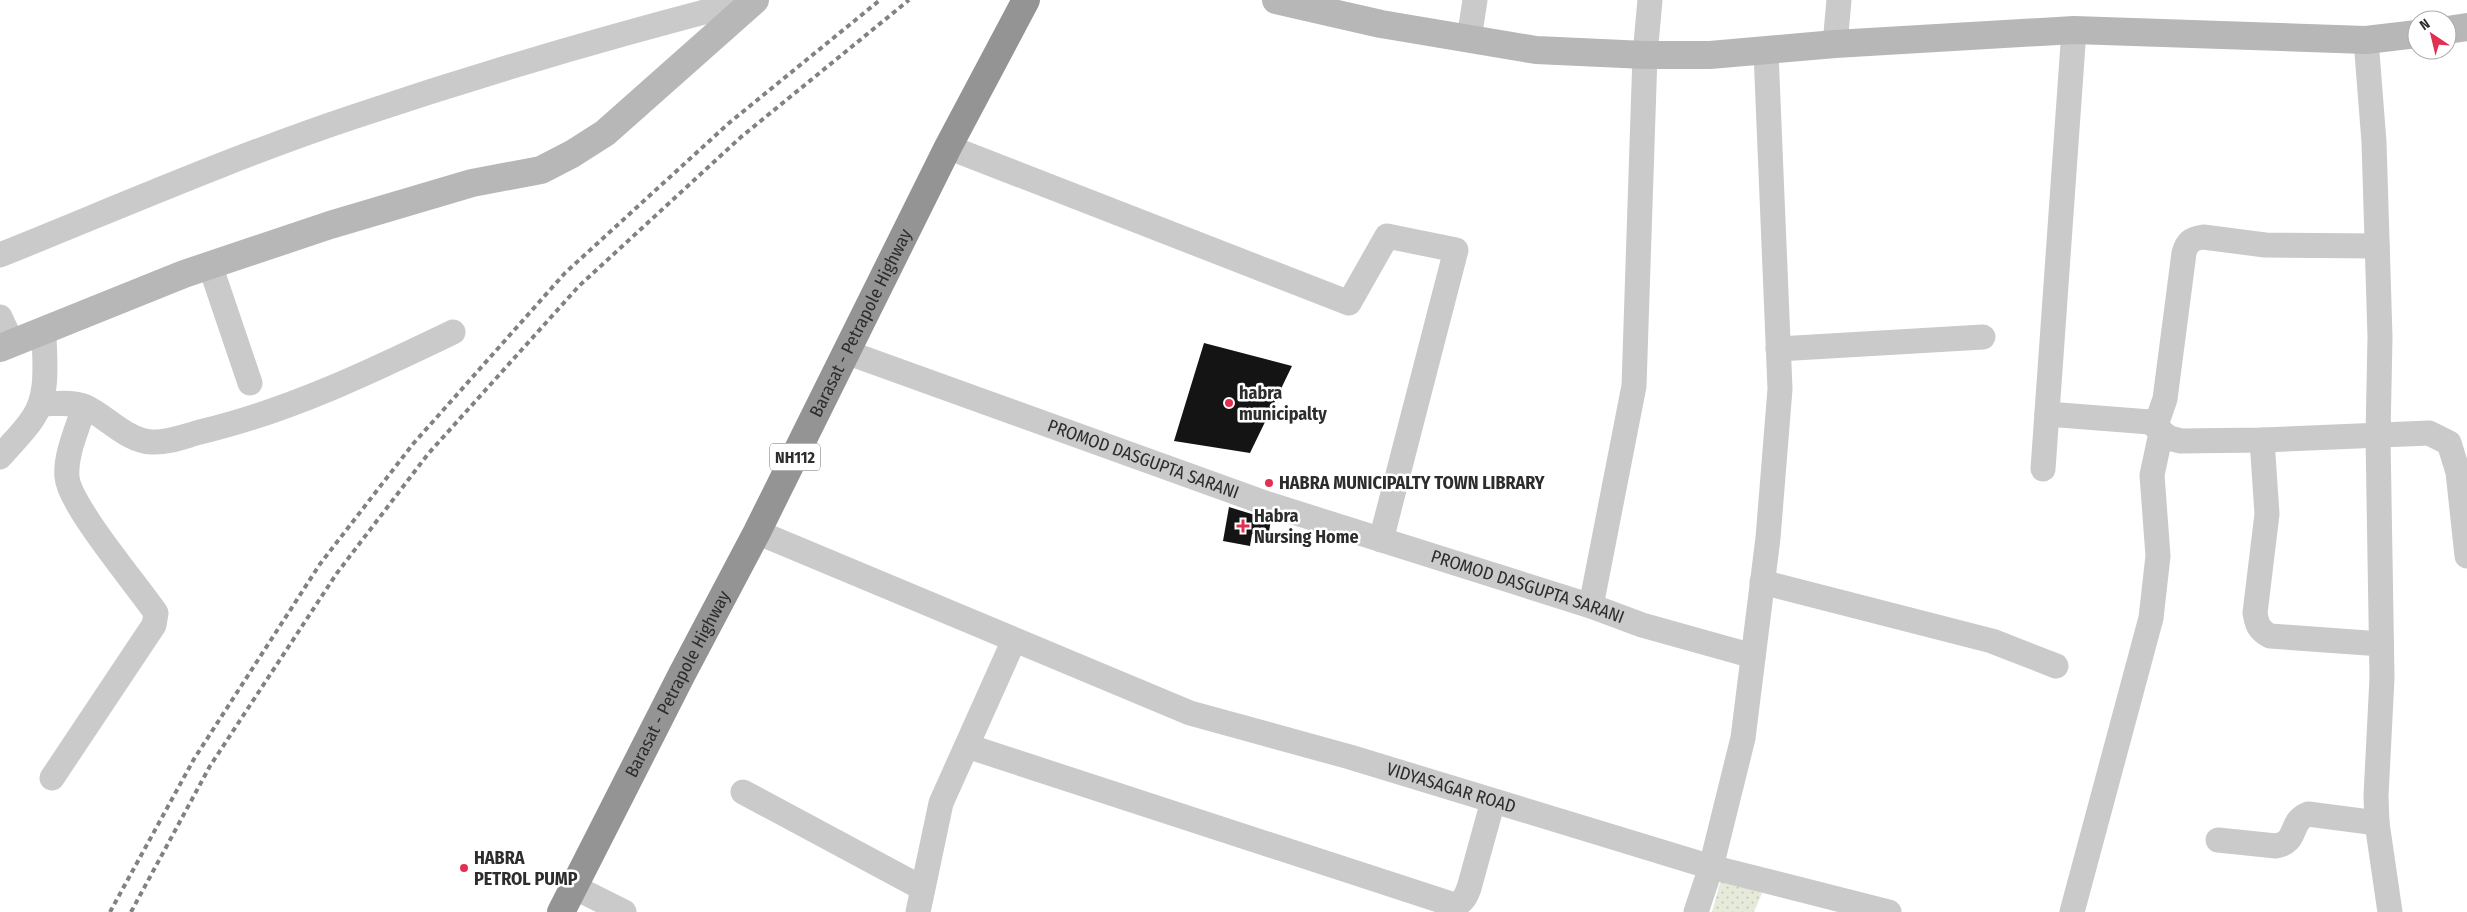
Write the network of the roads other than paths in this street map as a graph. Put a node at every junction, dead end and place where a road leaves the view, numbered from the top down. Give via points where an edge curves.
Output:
1 (753, 0) edge
2 (1026, 0) edge
3 (1276, 0) edge
4 (1474, 0) edge
5 (1650, 0) edge
6 (1839, 0) edge
7 (2074, 30) junction
8 (2407, 35) edge
9 (1469, 39) junction
10 (2366, 40) junction
11 (1836, 44) junction
12 (1766, 52) junction
13 (1645, 55) junction
14 (948, 147) junction
15 (2377, 246) junction
16 (0, 255) edge
17 (210, 265) junction
18 (44, 330) junction
19 (2, 332) edge
20 (453, 332) dead end
21 (1983, 337) dead end
22 (1778, 349) junction
23 (846, 352) junction
24 (250, 383) dead end
25 (40, 404) junction
26 (84, 407) junction
27 (2047, 414) junction
28 (2155, 428) junction
29 (2378, 436) junction
30 (2262, 440) junction
31 (0, 456) edge
32 (2043, 469) dead end
33 (757, 532) junction
34 (1381, 540) junction
35 (2467, 556) edge
36 (1762, 582) junction
37 (1591, 606) junction
38 (1014, 640) junction
39 (2381, 644) junction
40 (1753, 656) junction
41 (2056, 666) dead end
42 (967, 746) junction
43 (52, 778) dead end
44 (744, 792) dead end
45 (1493, 801) junction
46 (2377, 823) junction
47 (2218, 840) dead end
48 (1711, 867) junction
49 (574, 887) junction
50 (920, 900) edge
51 (561, 912) edge
52 (624, 912) edge
53 (1696, 912) edge
54 (1889, 912) edge
55 (2072, 912) edge
56 (2390, 912) edge

1 - 16 street via 640,28 352,117 232,161
1 - 17 main road via 605,133 541,170 472,183 330,224
2 - 14 highway, Barasat - Petrapole Highway / NH112
3 - 9 main road via 1381,24
4 - 9 street
5 - 13 street
6 - 11 street
7 - 10 main road
7 - 11 main road
7 - 27 street
8 - 10 main road
9 - 13 main road via 1536,50
10 - 15 street
11 - 12 main road
12 - 13 main road
12 - 22 street
13 - 37 street via 1634,386
14 - 23 highway, Barasat - Petrapole Highway / NH112
14 - 34 street via 1348,303 1387,236 1456,250
15 - 28 street via 2265,245 2203,237 2187,243 2162,412
15 - 29 street via 2380,336
17 - 18 main road
17 - 24 street
18 - 19 main road
18 - 25 street via 45,384
20 - 26 street via 363,375 278,409 233,425 166,441 151,442 134,437
21 - 22 street
22 - 36 street via 1780,389
23 - 33 highway, Barasat - Petrapole Highway / NH112
23 - 34 street, PROMOD DASGUPTA SARANI via 1268,504
25 - 26 street
25 - 31 street via 33,418
26 - 43 street via 70,452 67,477 73,495 156,613 154,625
27 - 28 street
27 - 32 street
28 - 30 street via 2169,438 2181,441
28 - 55 street via 2152,475 2158,556 2151,618
29 - 30 street
29 - 35 street via 2429,433 2449,443 2458,472
29 - 39 street
30 - 39 street via 2267,514 2257,625 2270,636
33 - 38 street, VIDYASAGAR ROAD
33 - 49 highway, Barasat - Petrapole Highway / NH112
34 - 37 street, PROMOD DASGUPTA SARANI
36 - 40 street
36 - 41 street via 1992,641
37 - 40 street, PROMOD DASGUPTA SARANI via 1642,625
38 - 42 street
38 - 45 street, VIDYASAGAR ROAD via 1190,713
39 - 46 street
40 - 48 street via 1743,738
42 - 45 street via 1454,905 1466,897
42 - 50 street via 941,803
44 - 50 street
45 - 48 street, VIDYASAGAR ROAD
46 - 47 street via 2308,814 2296,823 2291,839 2284,845
46 - 56 street
48 - 53 street
48 - 54 street, VIDYASAGAR ROAD
49 - 51 highway, Barasat - Petrapole Highway / NH112
49 - 52 street

